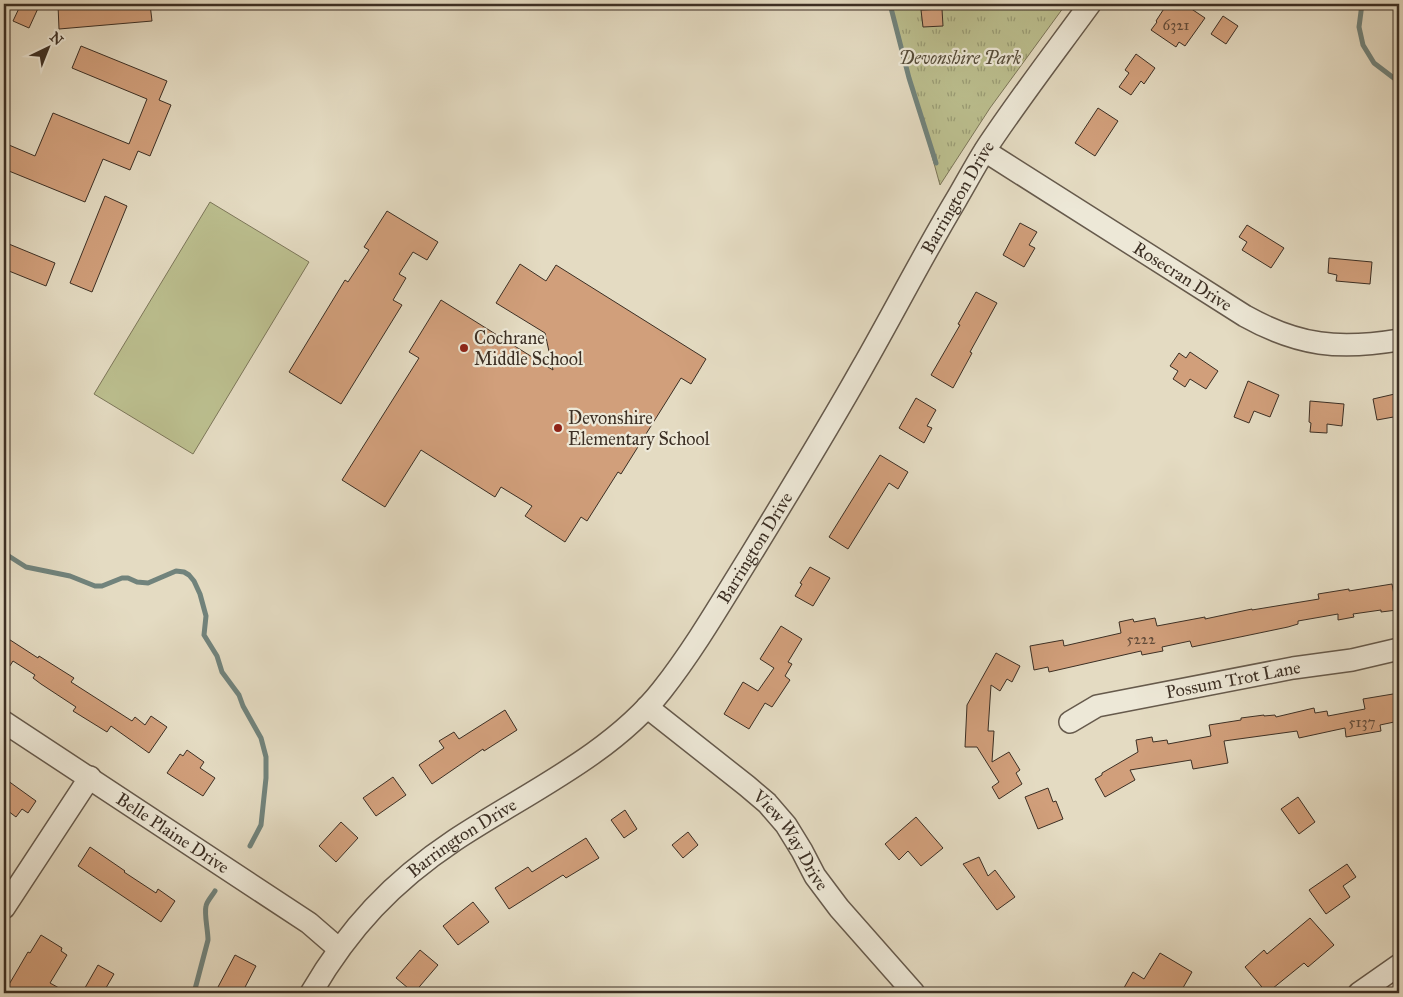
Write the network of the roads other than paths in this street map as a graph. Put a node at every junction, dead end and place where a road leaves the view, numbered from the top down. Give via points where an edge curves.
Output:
1 (1090, 4) edge
2 (985, 151) junction
3 (1399, 340) edge
4 (1399, 650) edge
5 (647, 708) junction
6 (4, 722) edge
7 (1070, 722) dead end
8 (90, 778) junction
9 (4, 908) edge
10 (339, 949) junction
11 (1399, 965) edge
12 (311, 993) edge
13 (914, 993) edge
14 (1359, 993) edge

1 - 2 street, Barrington Drive
2 - 3 street, Rosecran Drive via 1263,326 1327,345 1350,346
2 - 5 street, Barrington Drive via 806,466 702,632
4 - 7 street, Possum Trot Lane via 1097,706
5 - 10 street, Barrington Drive via 563,774 455,840 412,871 366,915
5 - 13 street, View Way Drive via 767,803 786,825 815,876
6 - 8 street, Belle Plaine Drive
8 - 9 street
8 - 10 street, Belle Plaine Drive via 309,923
10 - 12 street, Barrington Drive
11 - 14 street

